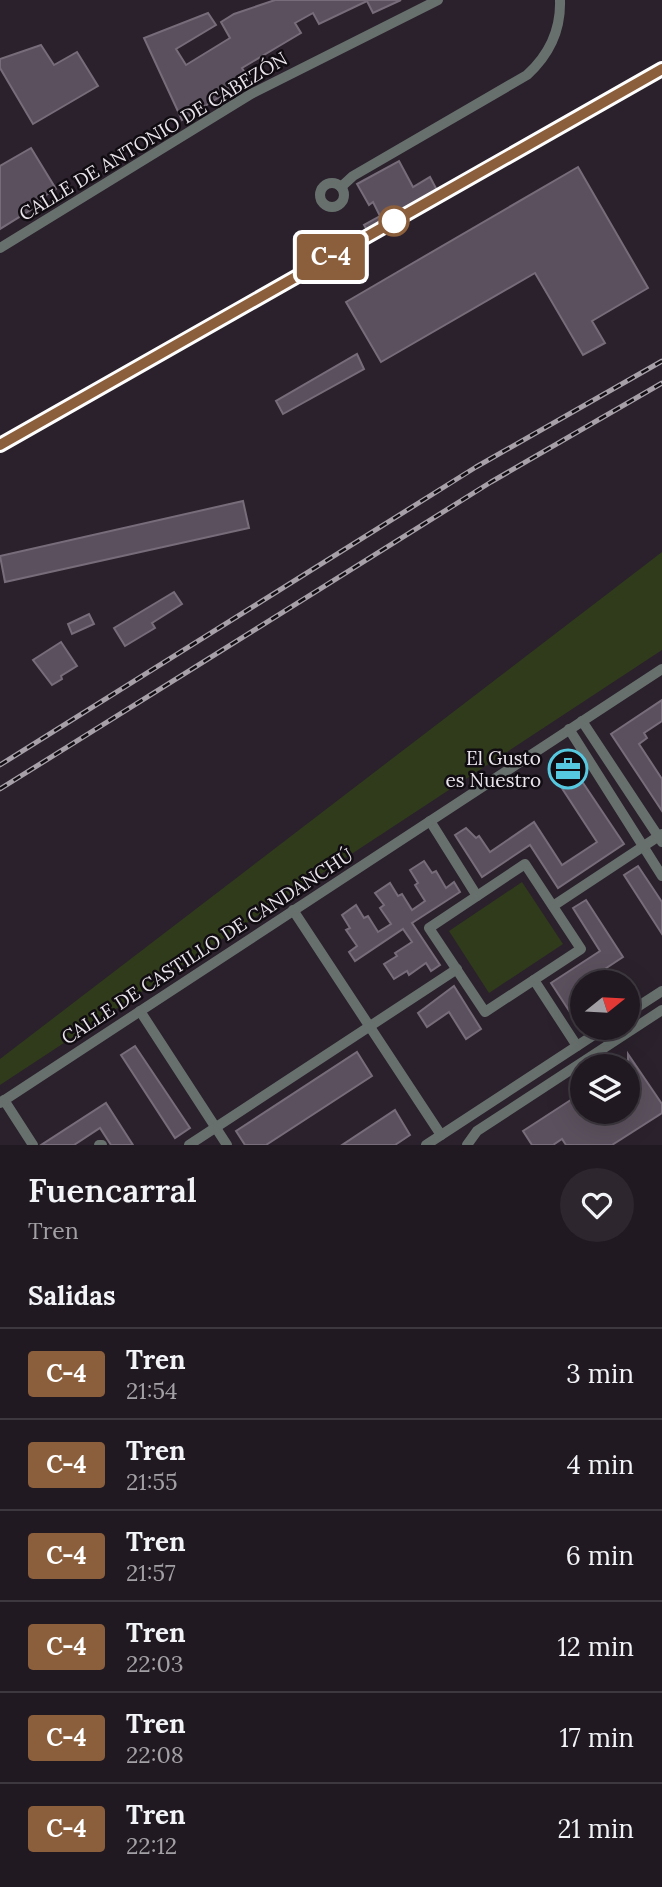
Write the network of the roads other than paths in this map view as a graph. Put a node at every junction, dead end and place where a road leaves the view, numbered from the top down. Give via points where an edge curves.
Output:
1 (438, 0) edge
2 (559, 0) edge
3 (341, 187) dead end
4 (0, 248) edge
5 (662, 668) edge
6 (582, 721) junction
7 (569, 729) junction
8 (430, 821) junction
9 (661, 837) edge
10 (643, 847) junction
11 (662, 876) edge
12 (477, 896) junction
13 (553, 906) junction
14 (293, 910) junction
15 (457, 969) junction
16 (534, 980) junction
17 (662, 991) edge
18 (640, 1005) edge
19 (662, 1010) edge
20 (140, 1011) junction
21 (370, 1027) junction
22 (586, 1040) edge
23 (577, 1046) junction
24 (2, 1102) edge
25 (216, 1128) junction
26 (440, 1135) junction
27 (33, 1145) edge
28 (189, 1145) edge
29 (228, 1145) edge
30 (428, 1145) edge
31 (467, 1145) edge

1 - 4 street, CALLE DE ANTONIO DE CABEZÓN via 251,94
2 - 3 street via 552,42 527,75
5 - 6 street, CALLE DE CASTILLO DE CANDANCHÚ
6 - 7 street, CALLE DE CASTILLO DE CANDANCHÚ
6 - 9 street
7 - 8 street, CALLE DE CASTILLO DE CANDANCHÚ
7 - 10 street
8 - 12 street
8 - 14 street, CALLE DE CASTILLO DE CANDANCHÚ
9 - 10 street
10 - 11 street
10 - 13 street
12 - 13 street via 525,864
12 - 15 street via 429,928
13 - 16 street via 581,949
14 - 20 street, CALLE DE CASTILLO DE CANDANCHÚ
14 - 21 street
15 - 16 street via 485,1012
15 - 21 street
16 - 23 street
17 - 18 street
19 - 31 street via 477,1131
20 - 24 street, CALLE DE CASTILLO DE CANDANCHÚ
20 - 25 street
21 - 25 street
21 - 26 street
22 - 23 street
23 - 26 street
24 - 27 street, CALLE DE CASTILLO DE CANDANCHÚ
25 - 28 street
25 - 29 street
26 - 30 street

